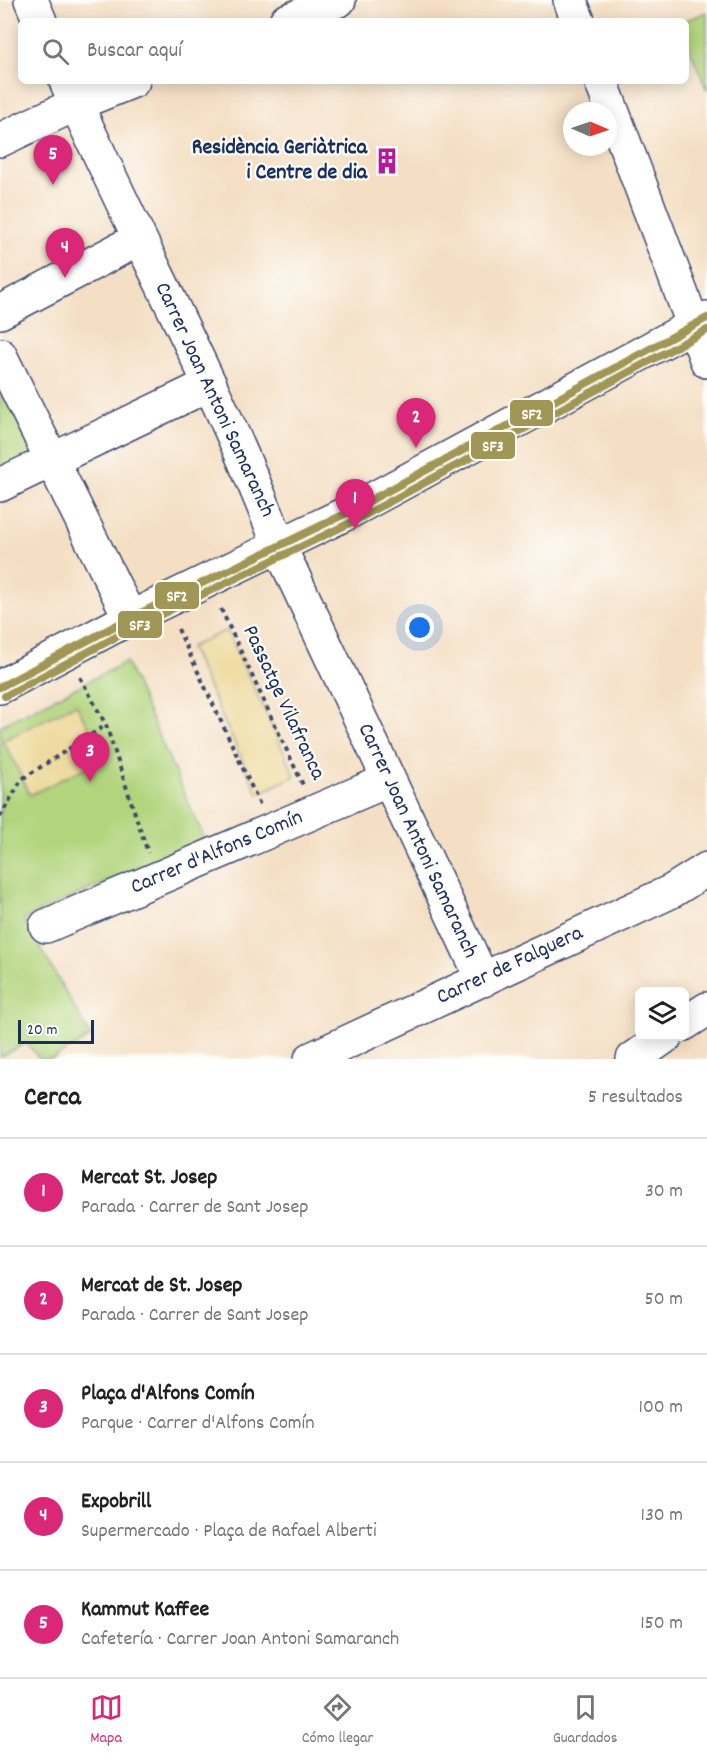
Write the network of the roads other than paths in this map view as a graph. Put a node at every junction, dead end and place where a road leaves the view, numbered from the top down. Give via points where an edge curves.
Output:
1 (31, 0) edge
2 (339, 0) edge
3 (570, 0) edge
4 (39, 18) edge
5 (294, 18) edge
6 (577, 18) edge
7 (117, 84) edge
8 (602, 84) edge
9 (71, 92) edge
10 (0, 140) edge
11 (140, 239) junction
12 (0, 312) edge
13 (700, 321) edge
14 (0, 355) edge
15 (707, 361) edge
16 (210, 384) junction
17 (52, 460) junction
18 (0, 485) edge
19 (280, 548) junction
20 (130, 618) junction
21 (0, 687) edge
22 (389, 780) junction
23 (707, 868) edge
24 (45, 926) dead end
25 (483, 980) junction
26 (707, 1009) edge
27 (689, 1021) edge
28 (659, 1041) edge
29 (311, 1059) edge
30 (633, 1059) edge

1 - 4 street
2 - 5 street
3 - 6 street
7 - 9 street
8 - 13 street
9 - 10 street
9 - 11 street, Carrer Joan Antoni Samaranch
11 - 12 street
11 - 16 street, Carrer Joan Antoni Samaranch
13 - 15 street
13 - 19 street
14 - 17 street
16 - 17 street
16 - 19 street, Carrer Joan Antoni Samaranch
17 - 18 street
17 - 20 street
19 - 20 street
19 - 22 street, Carrer Joan Antoni Samaranch
20 - 21 street
22 - 24 street, Carrer d'Alfons Comín
22 - 25 street, Carrer Joan Antoni Samaranch
23 - 25 street, Carrer de Falguera via 672,891
25 - 29 street, Carrer de Falguera
26 - 27 street
28 - 30 street

